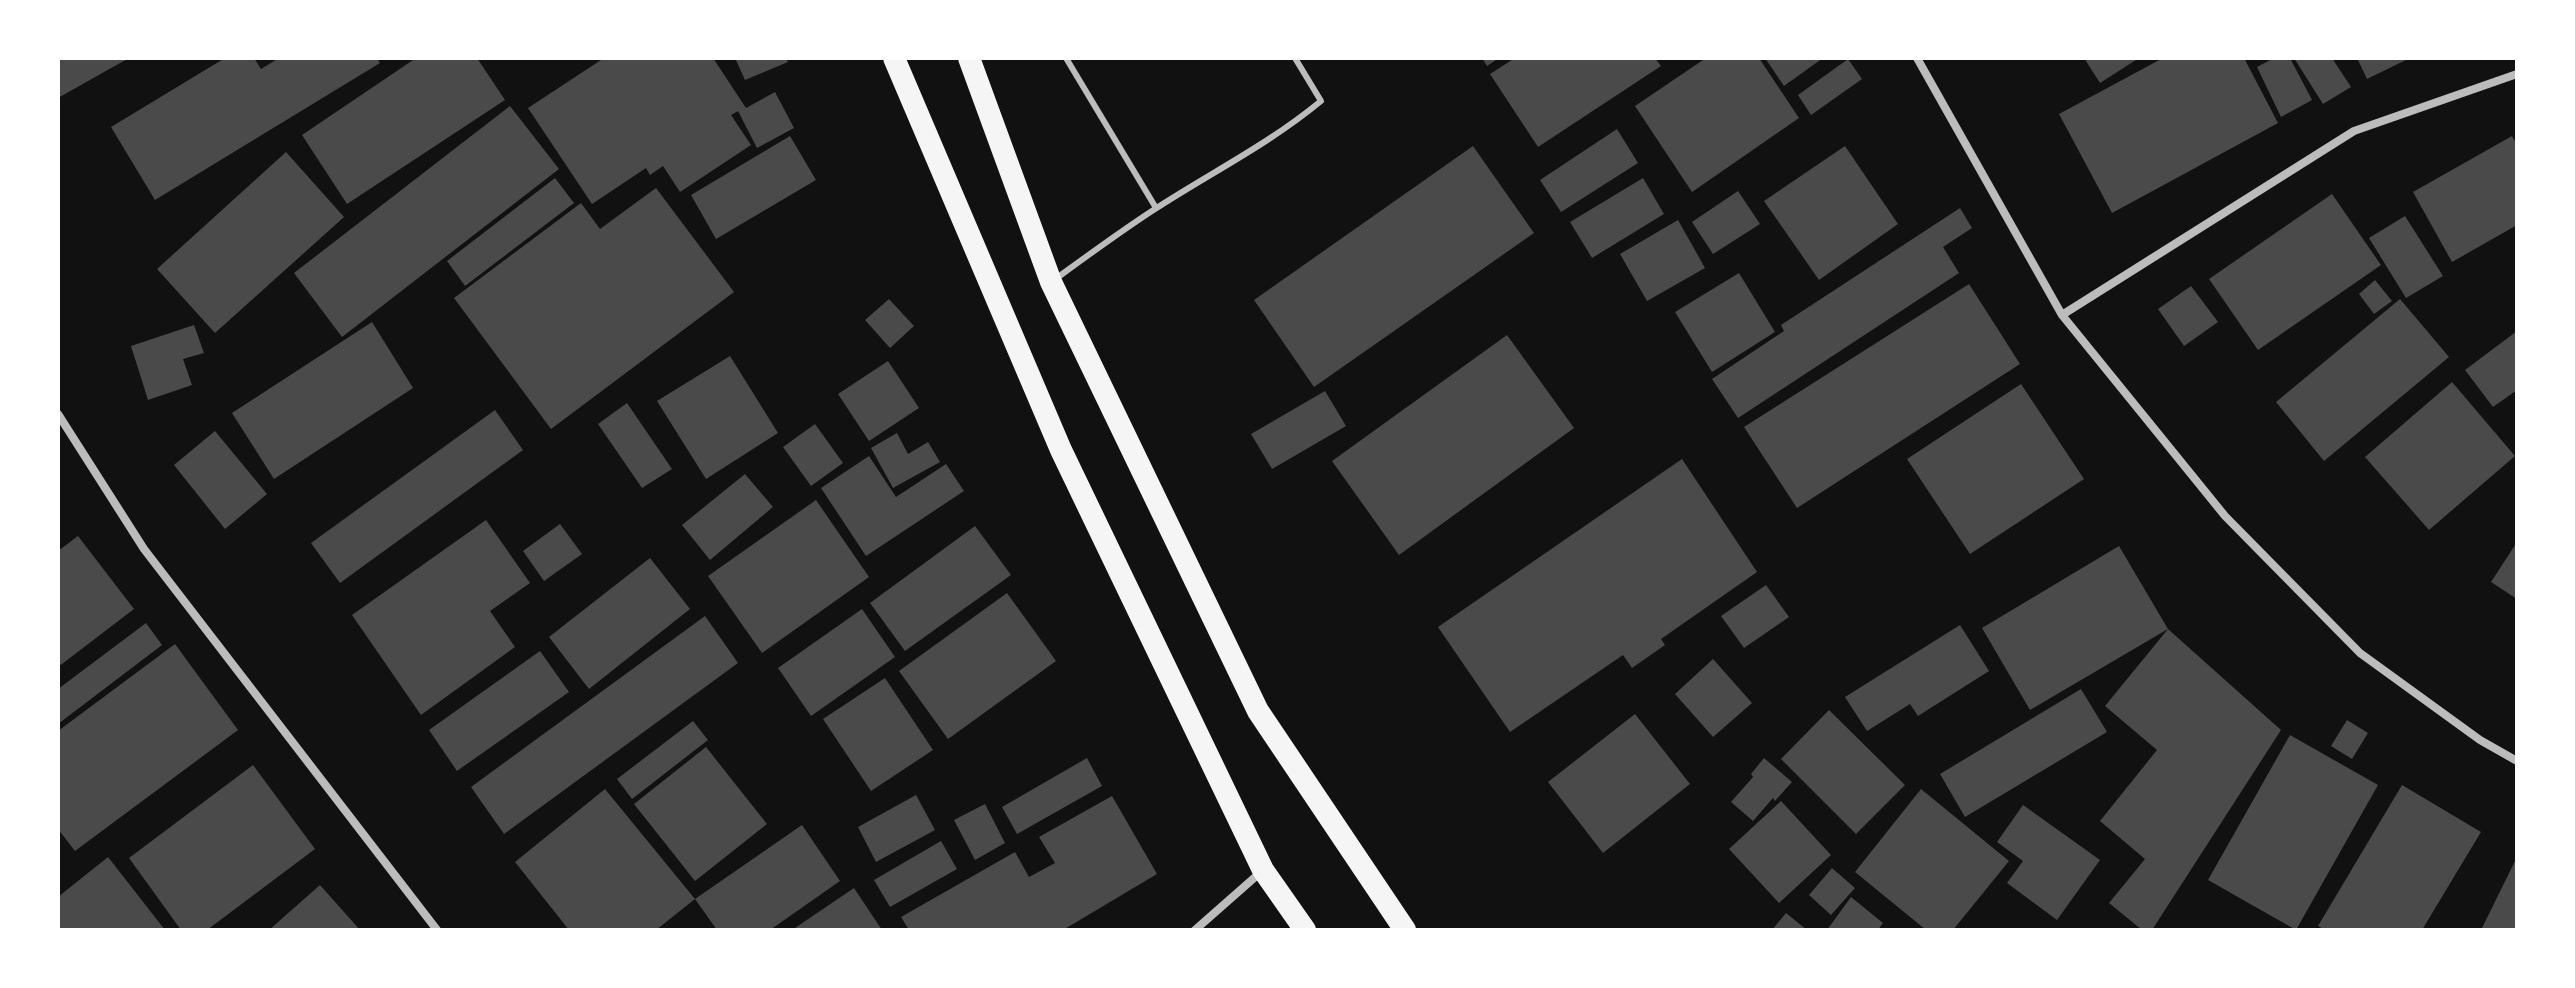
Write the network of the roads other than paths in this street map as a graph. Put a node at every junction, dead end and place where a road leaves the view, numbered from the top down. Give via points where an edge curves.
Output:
1 (894, 58) edge
2 (969, 58) edge
3 (1066, 58) edge
4 (1295, 58) edge
5 (1917, 58) edge
6 (2517, 74) edge
7 (1156, 208) junction
8 (1051, 282) junction
9 (2062, 315) junction
10 (58, 414) edge
11 (2517, 761) edge
12 (1263, 870) junction
13 (437, 930) edge
14 (1195, 930) edge
15 (1305, 930) edge
16 (1405, 930) edge

1 - 12 highway via 1061,450
2 - 8 highway
3 - 7 lane
4 - 7 lane via 1321,101 1237,162
5 - 9 street
6 - 9 street via 2354,131
7 - 8 lane
8 - 16 highway via 1258,711
9 - 11 street via 2225,516 2360,653
10 - 13 street via 144,549
12 - 14 street
12 - 15 highway

